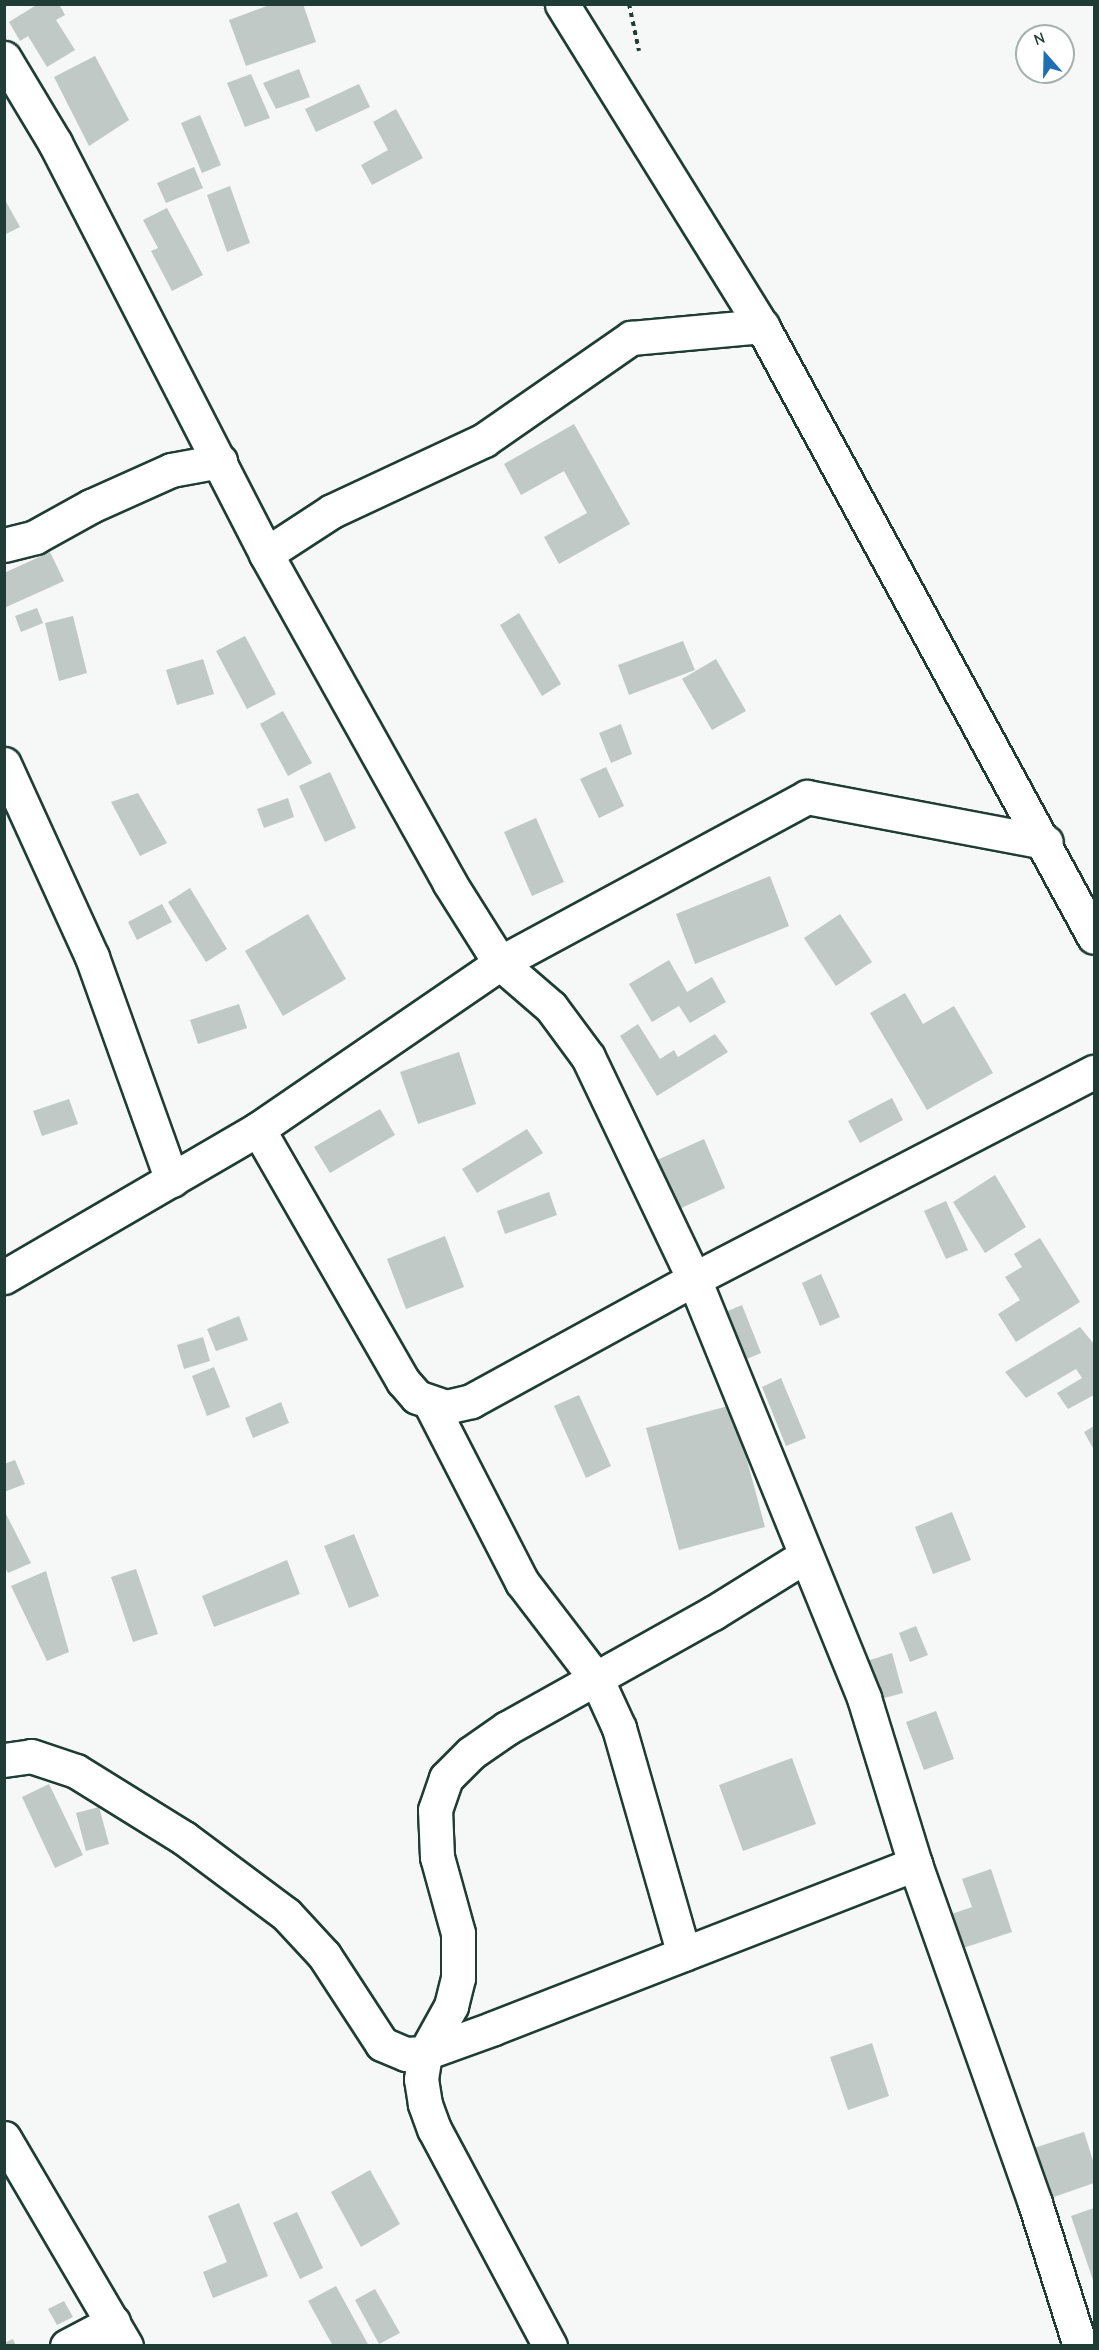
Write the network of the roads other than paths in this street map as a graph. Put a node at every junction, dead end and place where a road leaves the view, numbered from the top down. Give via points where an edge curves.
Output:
1 (562, 4) edge
2 (4, 58) edge
3 (762, 326) junction
4 (220, 461) junction
5 (4, 545) edge
6 (266, 554) junction
7 (4, 764) edge
8 (1046, 842) junction
9 (1095, 937) edge
10 (500, 963) junction
11 (1095, 1072) edge
12 (258, 1129) junction
13 (172, 1180) junction
14 (4, 1277) edge
15 (694, 1279) junction
16 (431, 1405) junction
17 (805, 1556) junction
18 (597, 1680) junction
19 (4, 1760) edge
20 (915, 1864) junction
21 (684, 1954) junction
22 (425, 2053) junction
23 (4, 2138) edge
24 (119, 2334) edge
25 (67, 2346) edge
26 (550, 2346) edge
27 (1080, 2346) edge

1 - 3 street
2 - 4 street via 55,143
3 - 6 street via 632,338 484,440 332,511
3 - 8 street
4 - 5 street via 171,470 91,506 35,537
4 - 6 street
6 - 10 street via 449,882
7 - 13 street via 92,957
8 - 9 street
8 - 10 street via 807,797
10 - 12 street
10 - 15 street via 551,1007 588,1057
11 - 15 street
12 - 13 street
12 - 16 street via 403,1381 417,1397
13 - 14 street
15 - 16 street via 471,1401 446,1407
15 - 17 street
16 - 18 street via 522,1582
17 - 18 street
17 - 20 street via 864,1698
18 - 21 street via 619,1728
18 - 22 street via 507,1728 471,1753 446,1778 435,1810 437,1857 458,1933 458,1978 451,2006
19 - 22 street via 31,1756 76,1771 184,1838 286,1914 324,1955 382,2044 406,2054
20 - 21 street
20 - 27 street via 1035,2203
21 - 22 street
22 - 26 street via 421,2079 434,2129
23 - 24 street
24 - 25 street

